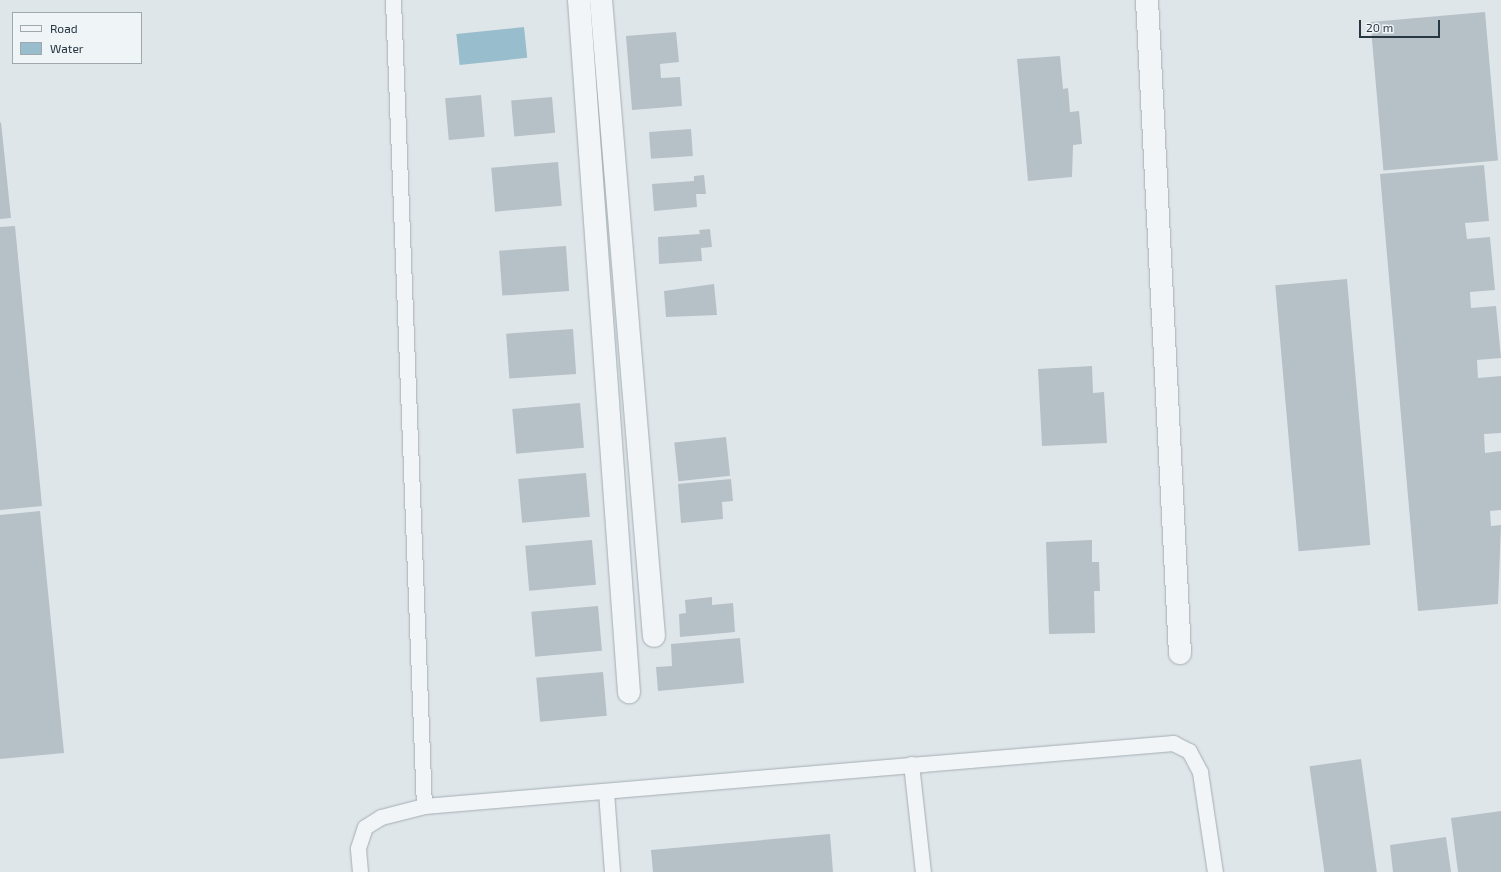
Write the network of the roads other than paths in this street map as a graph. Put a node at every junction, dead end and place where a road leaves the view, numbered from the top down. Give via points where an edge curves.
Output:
1 (393, 0) edge
2 (578, 0) edge
3 (601, 0) edge
4 (1147, 0) edge
5 (654, 636) dead end
6 (1180, 653) dead end
7 (629, 692) dead end
8 (911, 764) junction
9 (606, 792) junction
10 (424, 806) junction
11 (360, 872) edge
12 (612, 872) edge
13 (923, 872) edge
14 (1216, 872) edge

1 - 10 lane
2 - 7 street
3 - 5 street
4 - 6 street
8 - 9 lane
8 - 13 lane
8 - 14 lane via 1173,743 1189,751 1200,772
9 - 10 lane
9 - 12 lane
10 - 11 lane via 381,817 364,827 358,848

